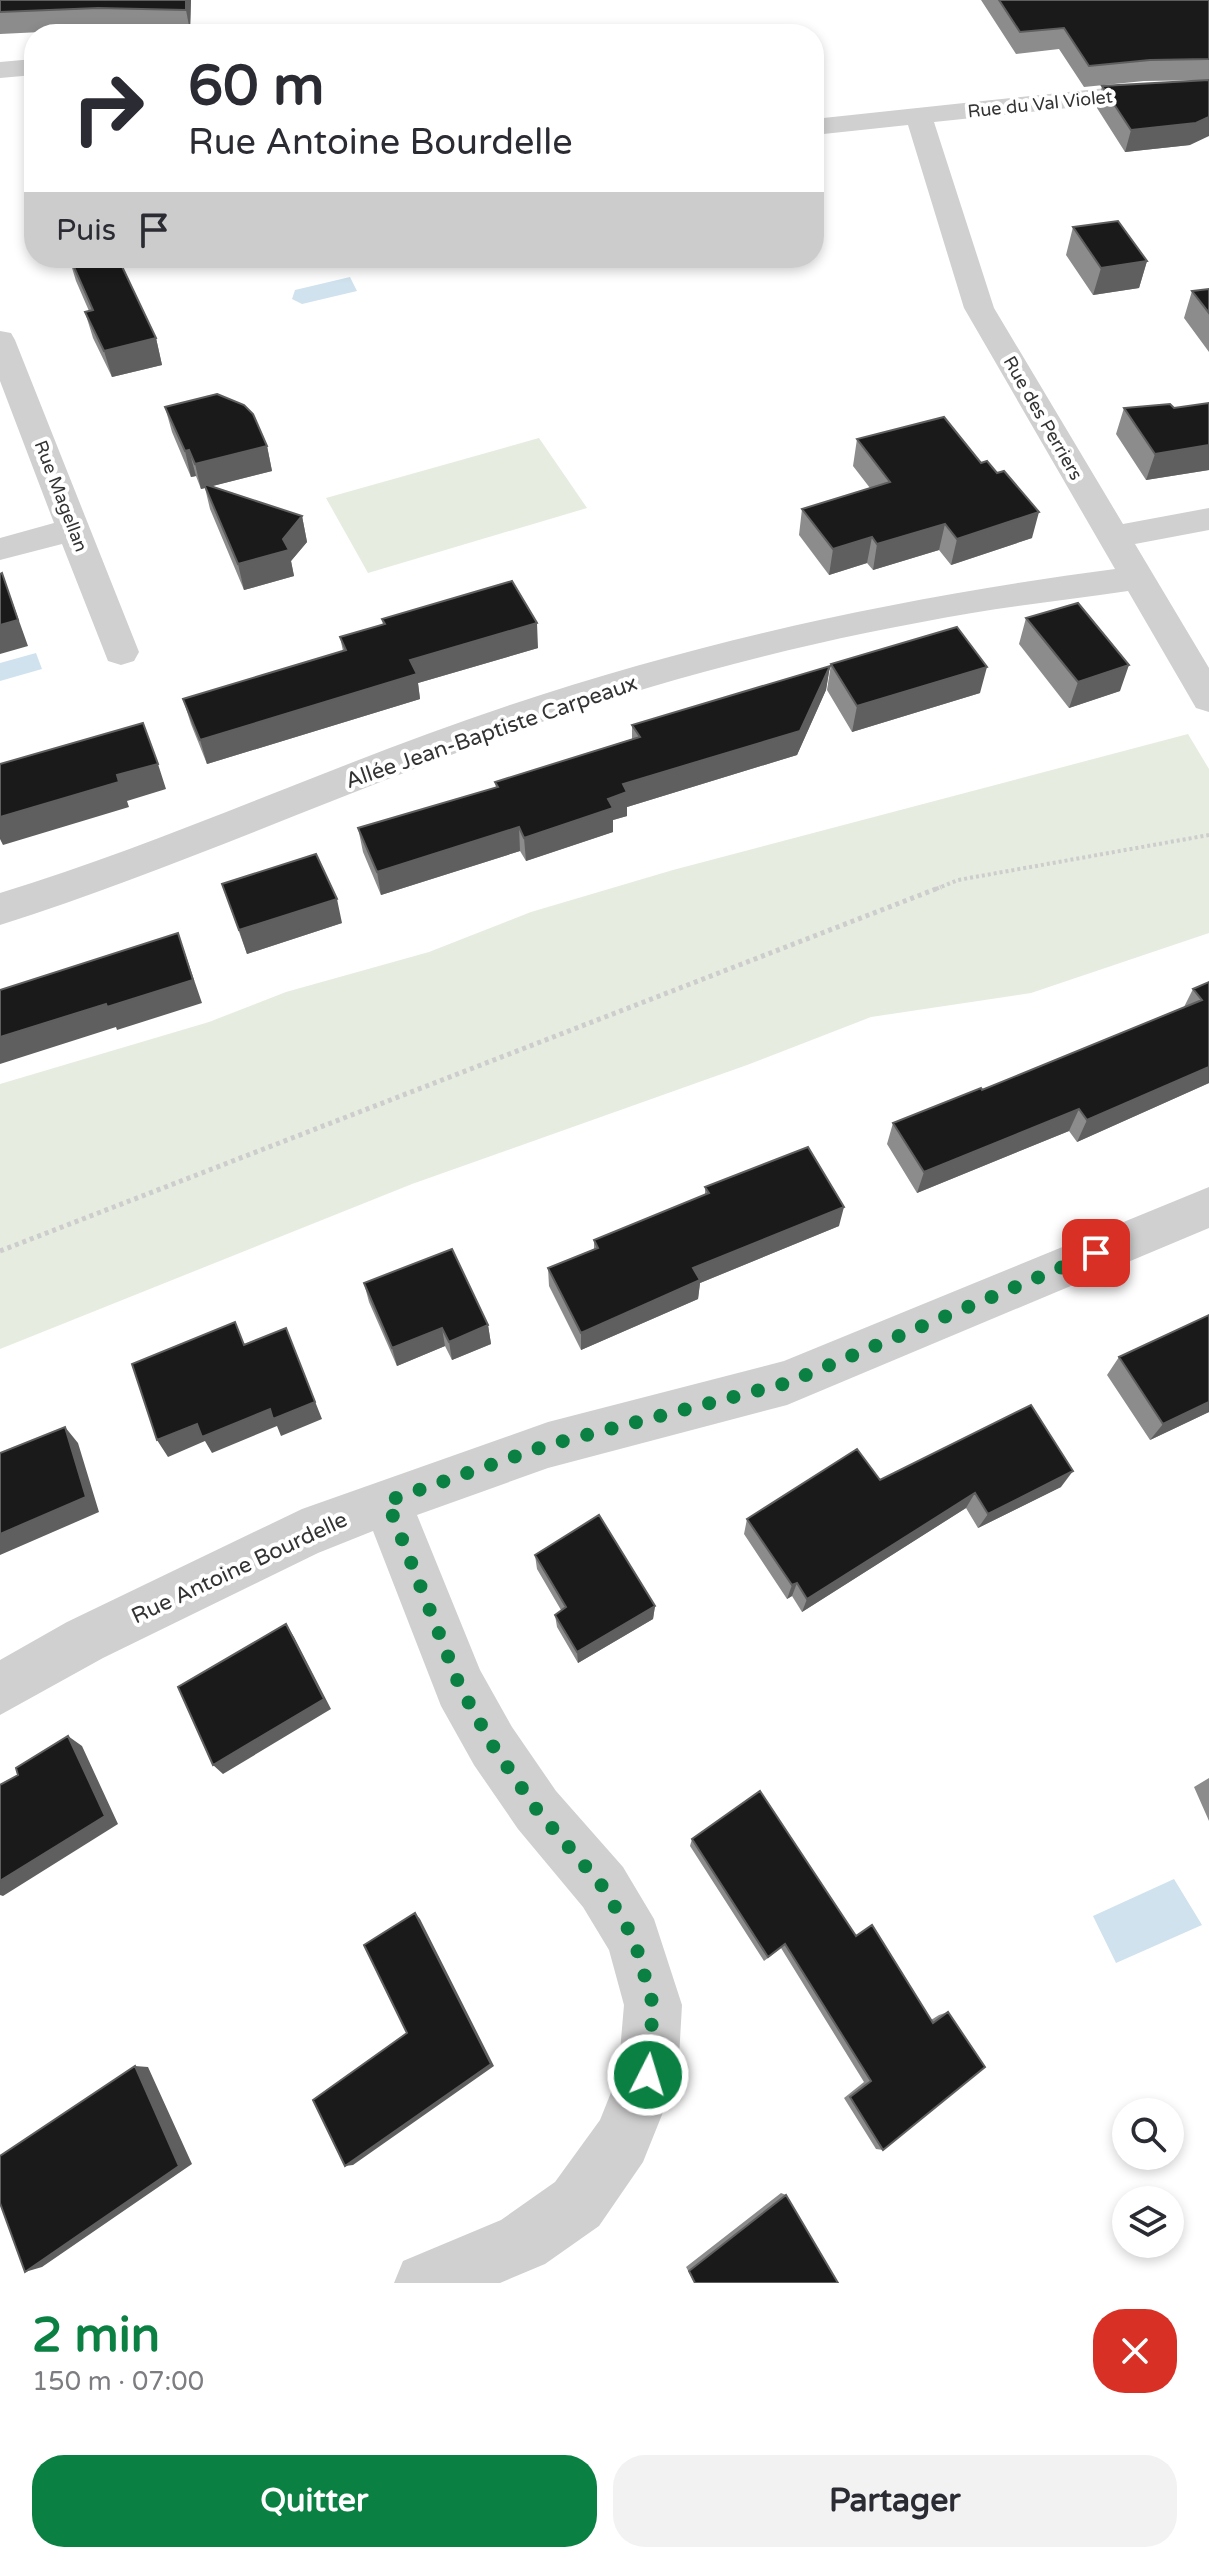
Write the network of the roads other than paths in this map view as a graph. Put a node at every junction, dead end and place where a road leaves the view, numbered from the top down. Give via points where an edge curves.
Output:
1 (24, 68) edge
2 (0, 70) edge
3 (1209, 90) edge
4 (919, 117) junction
5 (824, 126) edge
6 (0, 340) edge
7 (1209, 519) edge
8 (74, 529) junction
9 (1113, 537) junction
10 (0, 549) edge
11 (1138, 578) junction
12 (121, 652) dead end
13 (1209, 699) edge
14 (0, 909) edge
15 (1209, 1207) edge
16 (387, 1501) junction
17 (0, 1689) edge
18 (425, 2283) edge

1 - 2 street
3 - 4 street, Rue du Val Violet via 1144,92
4 - 5 street, Rue du Val Violet
4 - 9 street, Rue des Perriers via 979,308
6 - 8 street, Rue Magellan
7 - 9 street
8 - 10 street
8 - 12 street, Rue Magellan
9 - 11 street, Rue des Perriers
11 - 13 street, Rue des Perriers
11 - 14 street, Allée Jean-Baptiste Carpeaux via 953,604 720,655 595,691
15 - 16 street, Rue Antoine Bourdelle via 787,1383 548,1445
16 - 17 street, Rue Antoine Bourdelle via 302,1534 85,1640
16 - 18 street via 460,1687 537,1810 619,1913 634,1939 653,2005 648,2075 633,2115 622,2141 577,2204 523,2242

